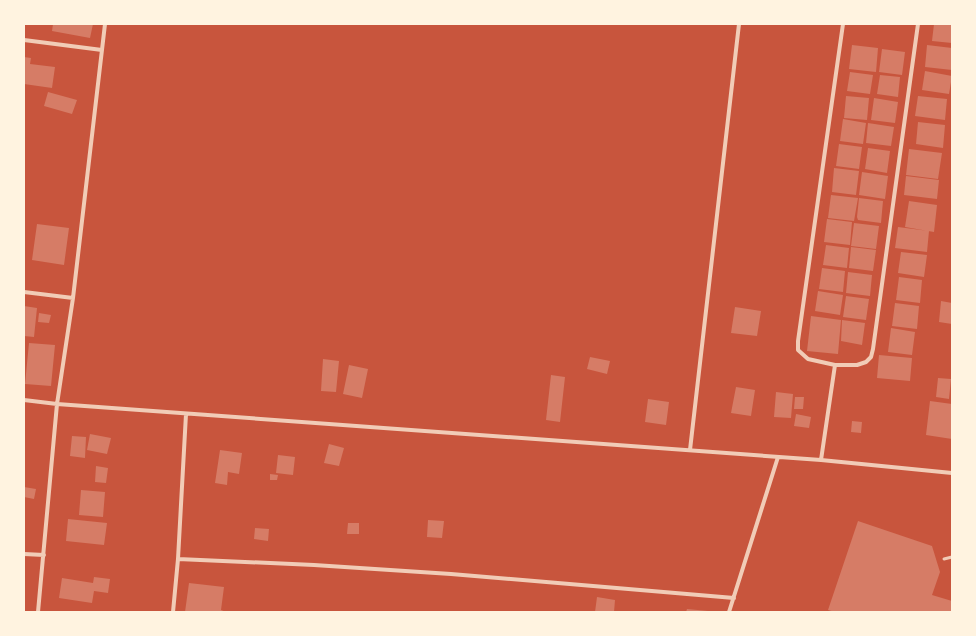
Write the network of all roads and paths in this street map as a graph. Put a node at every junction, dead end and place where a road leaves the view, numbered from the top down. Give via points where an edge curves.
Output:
1 (105, 24) edge
2 (739, 24) edge
3 (843, 24) edge
4 (918, 24) edge
5 (24, 40) edge
6 (102, 50) junction
7 (24, 292) edge
8 (73, 298) junction
9 (835, 365) junction
10 (24, 400) edge
11 (57, 404) junction
12 (186, 414) junction
13 (690, 450) junction
14 (778, 457) junction
15 (821, 460) junction
16 (952, 473) edge
17 (24, 554) edge
18 (44, 555) junction
19 (952, 557) edge
20 (178, 559) junction
21 (944, 559) dead end
22 (734, 598) junction
23 (38, 612) edge
24 (173, 612) edge
25 (729, 612) edge

1 - 6 street
2 - 13 street
3 - 9 street via 798,341 798,350 808,359
4 - 9 street via 871,357 857,365
5 - 6 street
6 - 8 street
7 - 8 street
8 - 11 street
9 - 15 street
10 - 11 street
11 - 12 street
11 - 18 street
12 - 13 street
12 - 20 street
13 - 14 street
14 - 15 street
14 - 22 street
15 - 16 street
17 - 18 street
18 - 23 street
19 - 21 lane
20 - 22 street via 451,574
20 - 24 street
22 - 25 street

